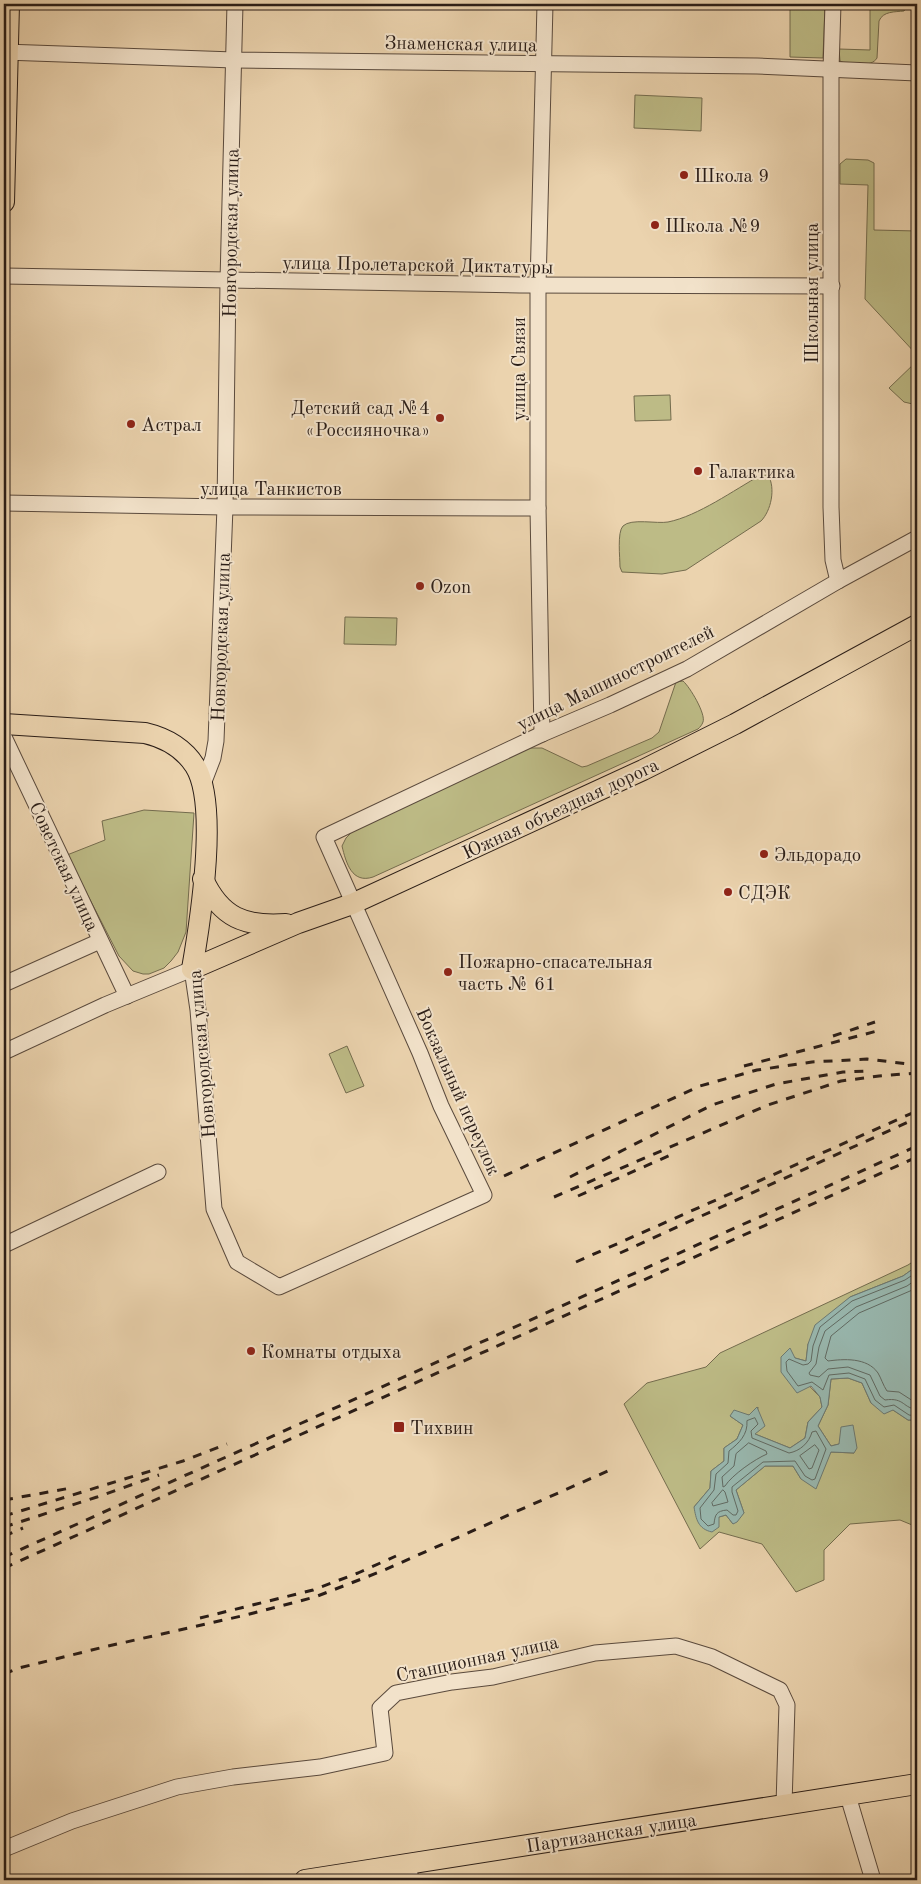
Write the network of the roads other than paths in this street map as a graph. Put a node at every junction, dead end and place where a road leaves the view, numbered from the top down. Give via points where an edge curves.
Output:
1 (9, 4) edge
2 (235, 4) edge
3 (545, 4) edge
4 (833, 4) edge
5 (6, 52) edge
6 (234, 60) junction
7 (544, 64) junction
8 (831, 70) junction
9 (917, 73) edge
10 (4, 202) edge
11 (4, 276) edge
12 (228, 281) junction
13 (538, 286) junction
14 (832, 286) junction
15 (4, 503) edge
16 (225, 508) junction
17 (538, 508) junction
18 (917, 538) edge
19 (838, 581) junction
20 (917, 625) edge
21 (4, 724) edge
22 (542, 734) junction
23 (4, 737) edge
24 (203, 784) junction
25 (324, 837) joint
26 (203, 879) junction
27 (352, 904) junction
28 (298, 923) junction
29 (100, 941) junction
30 (192, 969) junction
31 (4, 984) edge
32 (127, 996) junction
33 (4, 1052) edge
34 (158, 1172) dead end
35 (4, 1245) edge
36 (237, 1262) joint
37 (917, 1784) edge
38 (848, 1796) junction
39 (784, 1805) junction
40 (4, 1849) edge
41 (410, 1872) edge
42 (306, 1880) edge
43 (874, 1880) edge

1 - 5 main road
2 - 6 street, Новгородская улица
3 - 7 street, улица Связи
4 - 8 street, Школьная улица
5 - 6 street, Знаменская улица
5 - 10 main road
6 - 7 street, Знаменская улица
6 - 12 street, Новгородская улица
7 - 8 street, Знаменская улица
7 - 13 street, улица Связи
8 - 9 street, Знаменская улица
8 - 14 street, Школьная улица
11 - 12 street, улица Пролетарской Диктатуры
12 - 13 street, улица Пролетарской Диктатуры
12 - 16 street, Новгородская улица
13 - 14 street, улица Пролетарской Диктатуры
13 - 17 street, улица Связи
14 - 19 street, Школьная улица via 831,508 833,560
15 - 16 street, улица Танкистов
16 - 17 street, улица Танкистов
16 - 24 street, Новгородская улица via 216,741
17 - 22 street, улица Связи
18 - 19 street, улица Машиностроителей
19 - 22 street, улица Машиностроителей via 687,669
20 - 27 main road, Южная объездная дорога via 685,750
21 - 24 main road via 145,733 164,738 184,752
22 - 25 street, улица Машиностроителей
23 - 29 street, Советская улица
24 - 26 main road, Новгородская улица via 207,835
25 - 27 street, Вокзальный переулок
26 - 28 main road via 215,901 234,917 264,926
26 - 30 main road, Новгородская улица
27 - 28 main road, Южная объездная дорога
27 - 36 street, Вокзальный переулок via 484,1195 279,1287
28 - 30 main road, Южная объездная дорога
29 - 31 street
29 - 32 street, Советская улица
30 - 32 street
30 - 36 street, Новгородская улица via 214,1209
32 - 33 street
34 - 35 street
37 - 38 main road, Партизанская улица
38 - 39 main road, Партизанская улица
38 - 43 street
39 - 40 street, Станционная улица via 787,1705 780,1690 712,1657 676,1646 595,1653 493,1677 396,1693 380,1708 385,1753 320,1767 177,1786 72,1821
39 - 41 main road, Партизанская улица
41 - 42 main road, Партизанская улица

